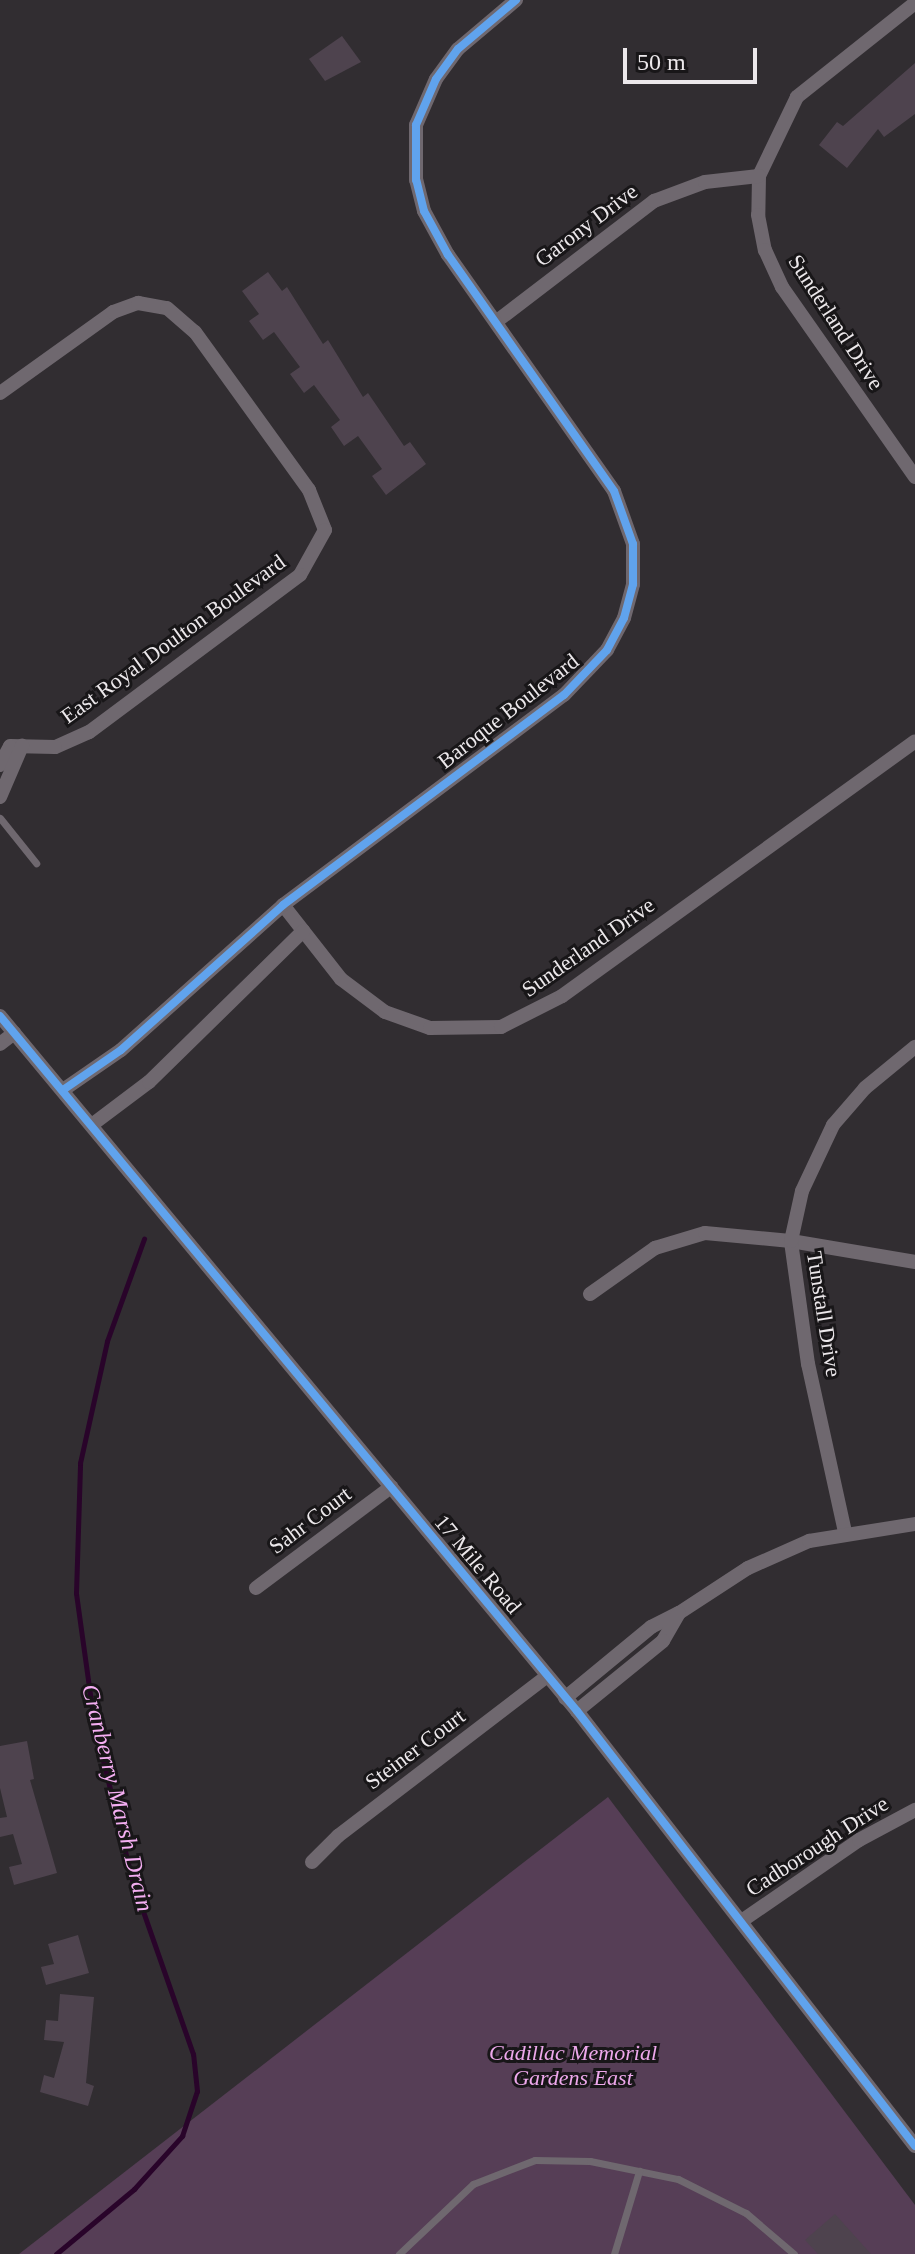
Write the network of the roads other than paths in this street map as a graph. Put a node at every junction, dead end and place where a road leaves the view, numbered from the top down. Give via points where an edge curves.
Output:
1 (516, 0) edge
2 (915, 3) edge
3 (759, 176) junction
4 (497, 321) junction
5 (0, 393) edge
6 (915, 477) edge
7 (915, 741) edge
8 (11, 742) edge
9 (0, 765) edge
10 (0, 797) edge
11 (0, 818) edge
12 (36, 863) dead end
13 (283, 905) junction
14 (303, 931) junction
15 (0, 1016) edge
16 (14, 1033) junction
17 (0, 1044) edge
18 (915, 1047) edge
19 (63, 1090) junction
20 (93, 1124) junction
21 (791, 1241) junction
22 (915, 1262) edge
23 (590, 1294) dead end
24 (391, 1487) junction
25 (915, 1524) edge
26 (845, 1532) junction
27 (256, 1588) dead end
28 (679, 1613) junction
29 (547, 1676) junction
30 (565, 1698) junction
31 (577, 1711) junction
32 (915, 1810) edge
33 (312, 1862) dead end
34 (743, 1920) junction
35 (915, 2146) edge
36 (639, 2171) junction
37 (399, 2254) edge
38 (614, 2254) edge
39 (794, 2254) edge

1 - 4 street, Baroque Boulevard via 458,49 436,79 421,108 415,145 424,211 448,255
2 - 3 street, Sunderland Drive via 797,97
3 - 4 street, Garony Drive via 705,182 654,201
3 - 6 street, Sunderland Drive via 761,232 782,287
4 - 13 street, Baroque Boulevard via 594,456 623,510 634,561 624,618 597,663 564,695
5 - 8 street, East Royal Doulton Boulevard via 125,306 151,303 167,308 195,332 309,490 325,530 300,575 89,732 55,747
7 - 14 street, Sunderland Drive via 562,996 501,1027 430,1028 385,1012 341,979
8 - 9 street
8 - 10 street
11 - 12 lane
13 - 14 street, Sunderland Drive
13 - 19 street, Baroque Boulevard via 121,1050
14 - 20 street via 149,1082
15 - 16 street, 17 Mile Road
16 - 17 street
16 - 19 street, 17 Mile Road
18 - 21 street, Tunstall Drive via 865,1088 833,1125 802,1191
19 - 20 street, 17 Mile Road
20 - 24 street, 17 Mile Road
21 - 22 street
21 - 23 street via 705,1233 677,1239 637,1259
21 - 26 street, Tunstall Drive via 808,1364
24 - 27 street, Sahr Court
24 - 29 street, 17 Mile Road
25 - 26 street
26 - 28 street via 748,1568
28 - 30 street via 651,1627
28 - 31 street via 663,1641
29 - 30 street, 17 Mile Road
29 - 33 street, Steiner Court via 338,1836
30 - 31 street, 17 Mile Road
31 - 34 street, 17 Mile Road
32 - 34 street, Cadborough Drive via 859,1840
34 - 35 street, 17 Mile Road
36 - 37 lane via 590,2161 535,2160 473,2184
36 - 38 lane
36 - 39 lane via 678,2179 746,2213

